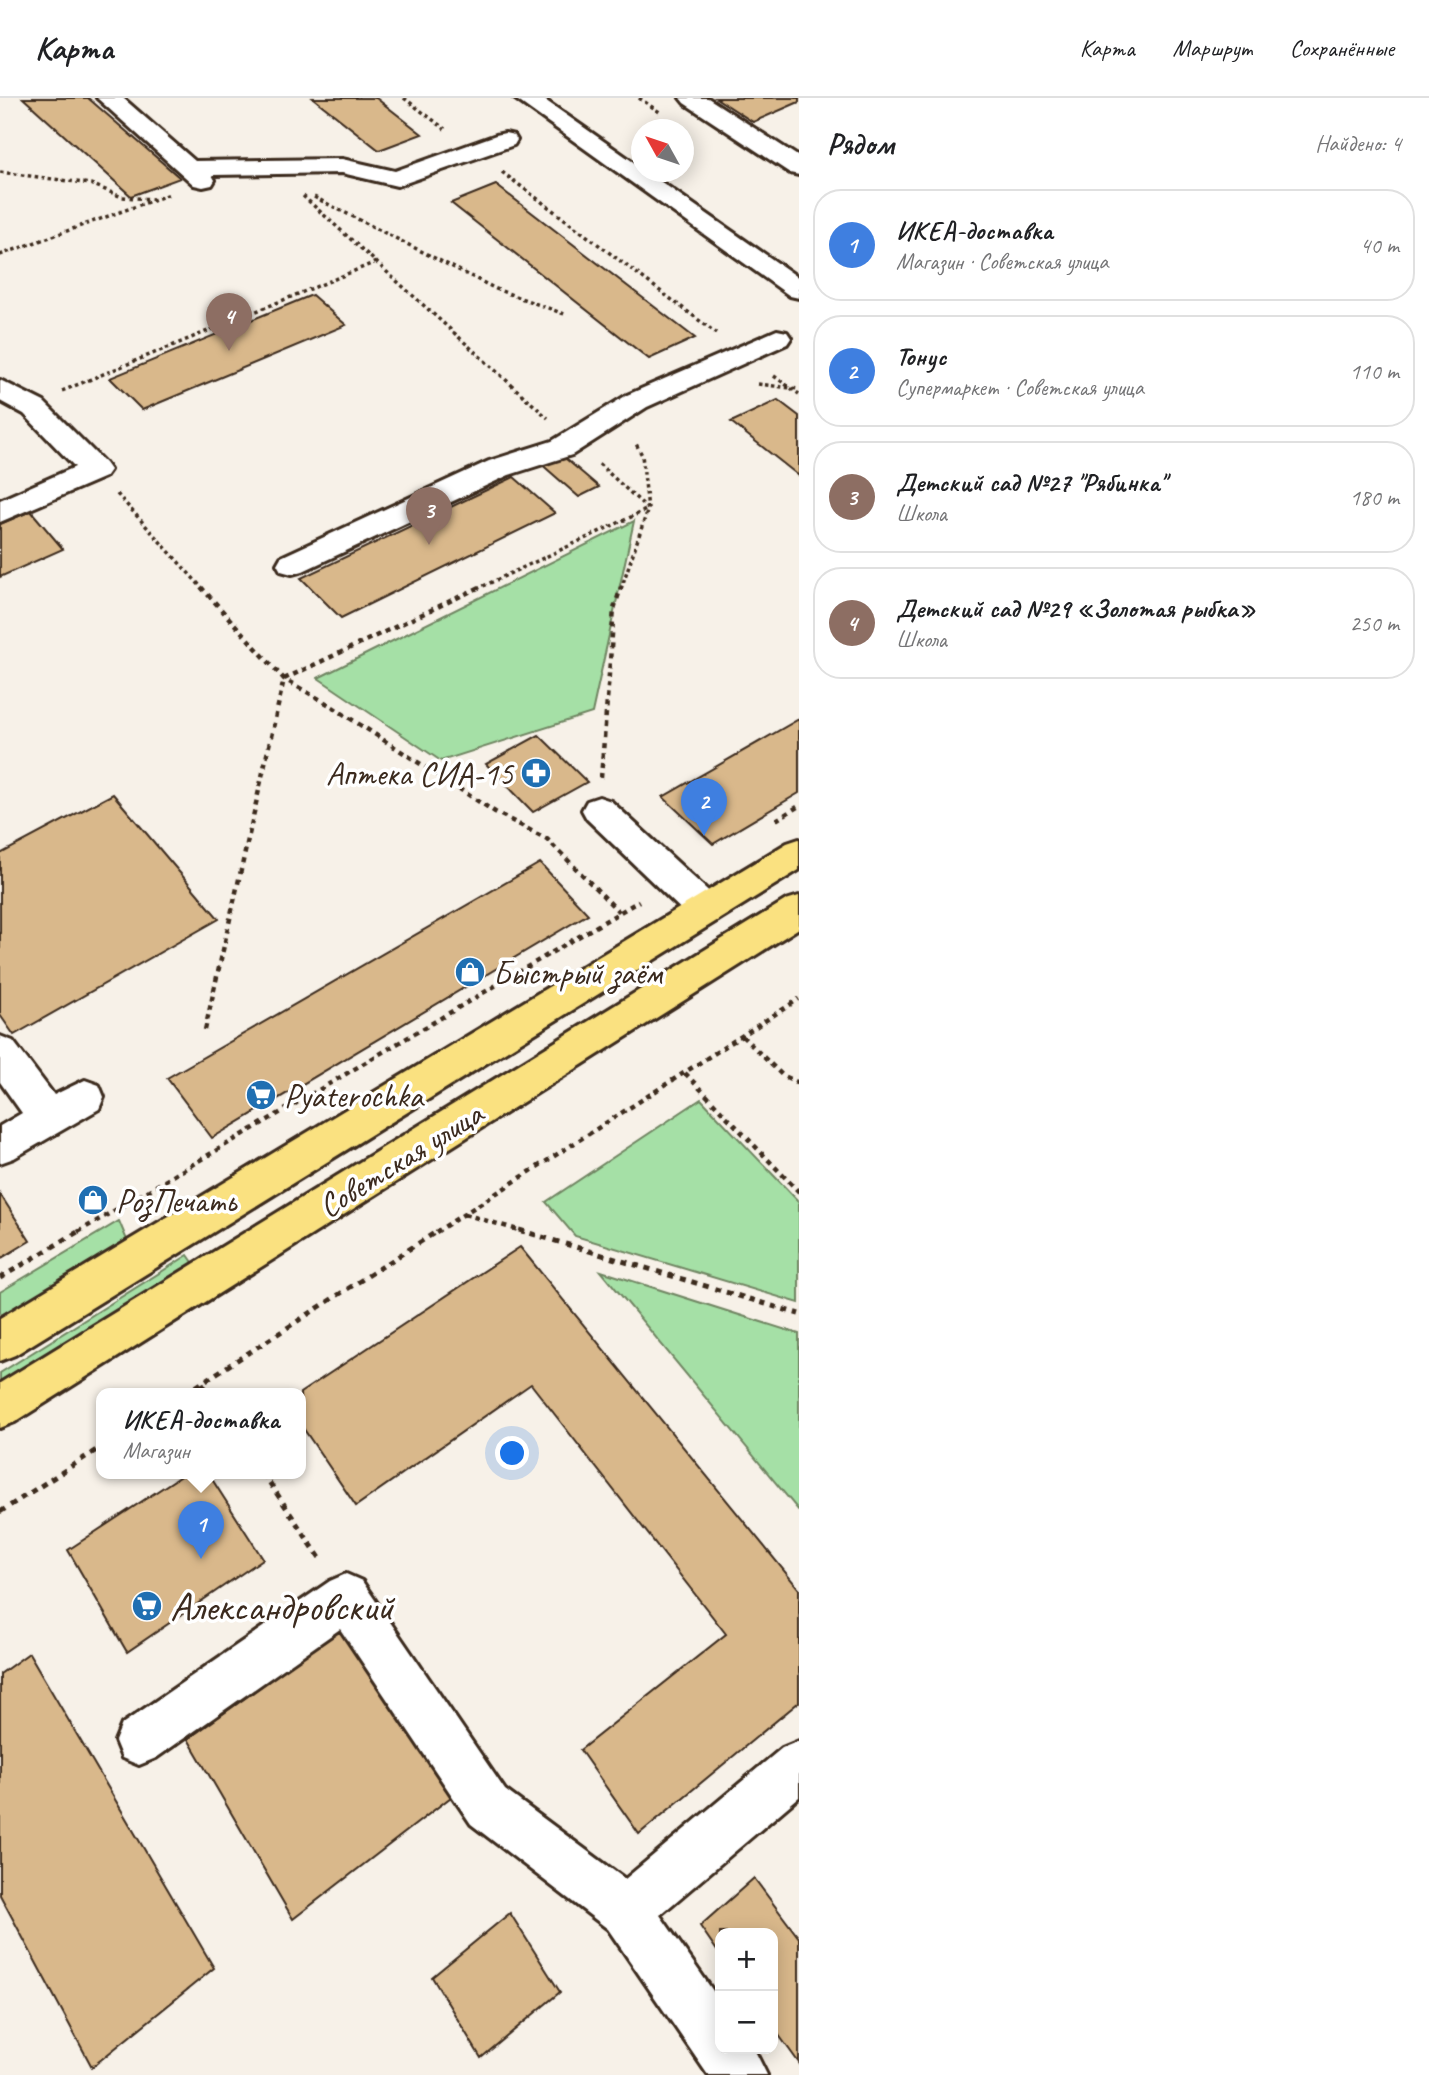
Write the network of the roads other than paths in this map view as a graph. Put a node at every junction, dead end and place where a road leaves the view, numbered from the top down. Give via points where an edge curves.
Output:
1 (109, 98) edge
2 (526, 98) edge
3 (692, 98) edge
4 (505, 139) dead end
5 (799, 168) edge
6 (799, 290) edge
7 (777, 338) dead end
8 (0, 389) edge
9 (0, 512) edge
10 (292, 564) dead end
11 (599, 810) road end
12 (799, 853) edge
13 (705, 910) junction
14 (799, 910) edge
15 (0, 1052) edge
16 (86, 1097) dead end
17 (48, 1118) junction
18 (0, 1146) edge
19 (0, 1341) edge
20 (0, 1408) edge
21 (139, 1741) dead end
22 (799, 1765) edge
23 (626, 1911) junction
24 (715, 2038) edge
25 (726, 2054) edge
26 (740, 2075) edge

1 - 4 street via 196,174 341,166 397,179
2 - 6 street
3 - 5 street
7 - 10 street via 637,401 562,448 499,468
8 - 9 street via 34,408 95,470
11 - 13 street
12 - 13 main road, Советская улица
13 - 19 main road, Советская улица
14 - 20 main road, Советская улица
15 - 17 street
16 - 17 street
17 - 18 street
21 - 23 street via 346,1597 488,1807
22 - 23 street
23 - 24 street
25 - 26 street

